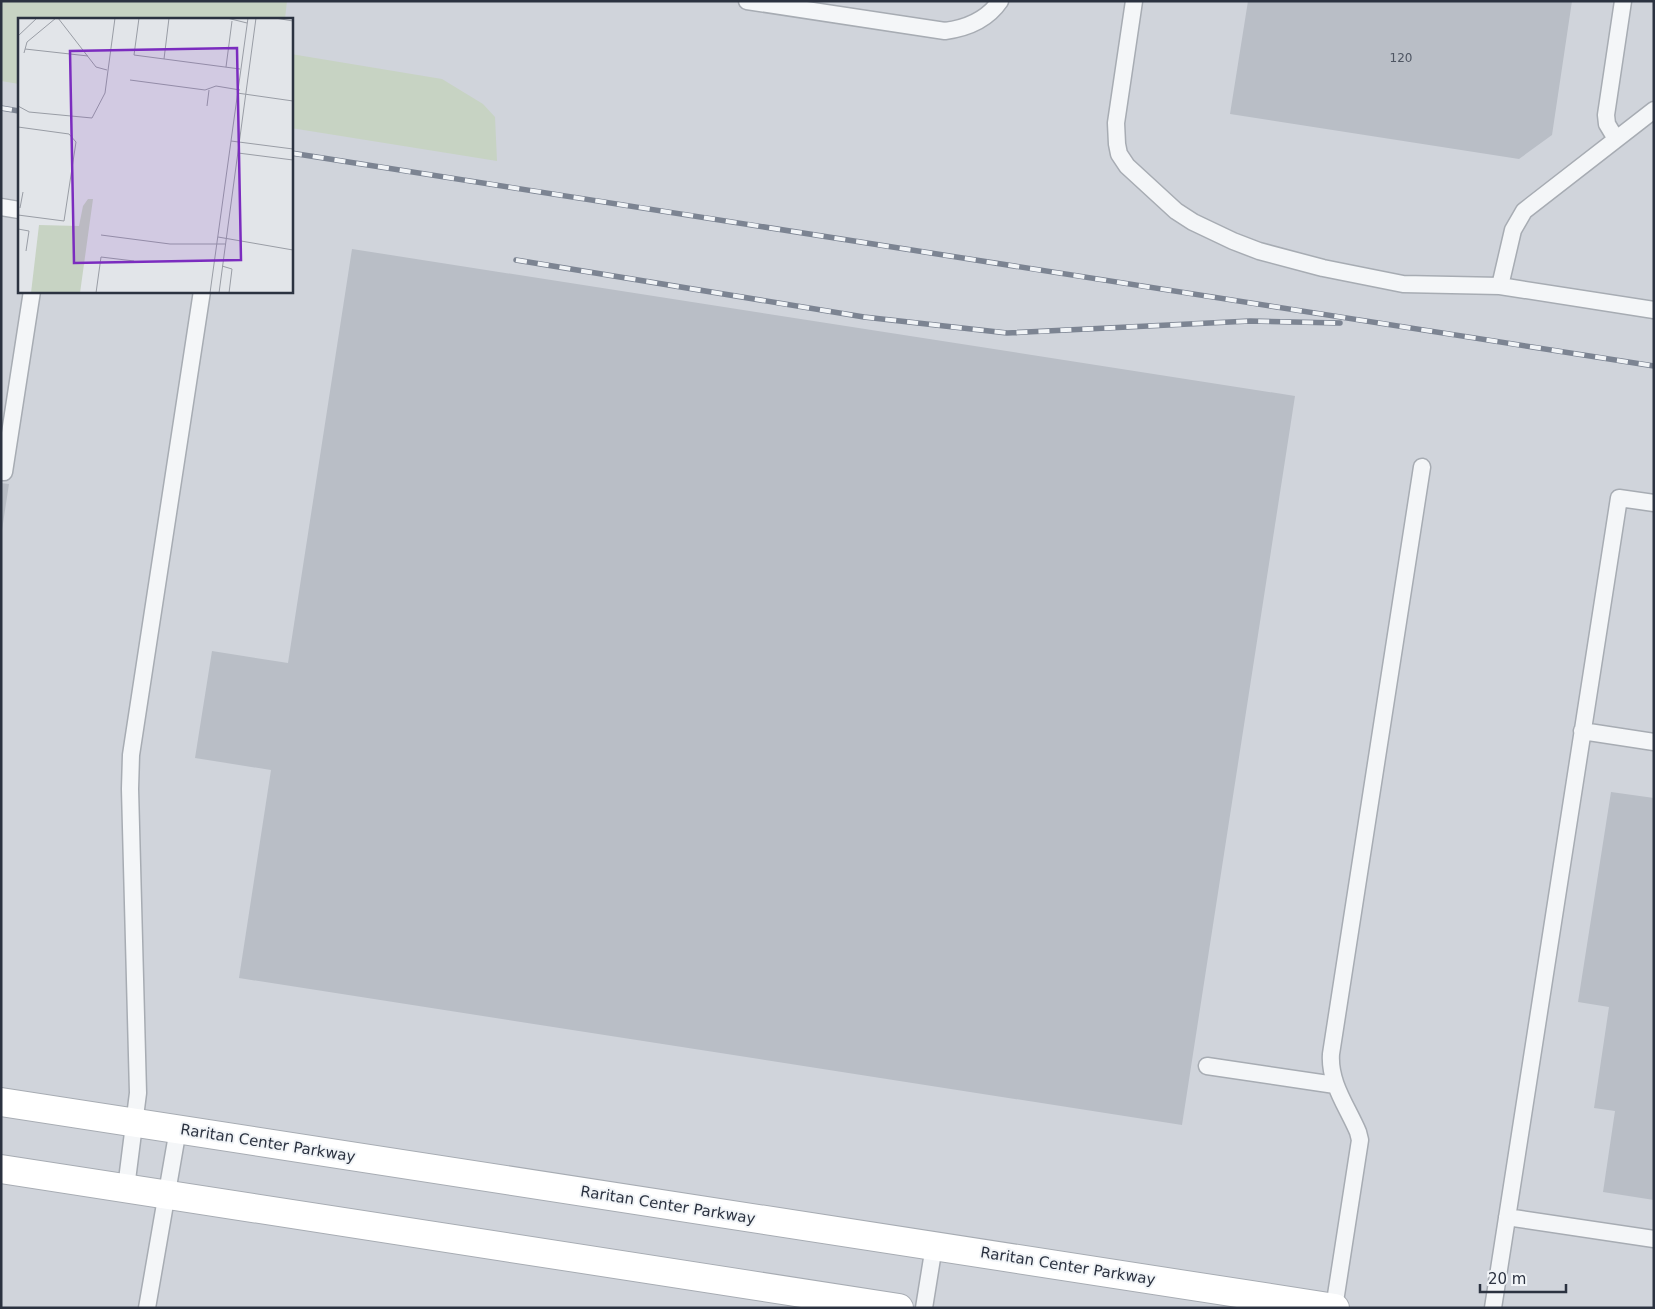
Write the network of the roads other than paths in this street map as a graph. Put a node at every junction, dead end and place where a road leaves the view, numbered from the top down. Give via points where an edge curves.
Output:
1 (747, 1) edge
2 (1000, 1) edge
3 (1134, 1) edge
4 (1623, 1) edge
5 (1654, 110) edge
6 (1616, 139) junction
7 (1, 207) edge
8 (18, 210) edge
9 (1500, 286) junction
10 (32, 292) edge
11 (202, 292) edge
12 (1654, 310) edge
13 (1422, 467) dead end
14 (4, 472) dead end
15 (1654, 503) edge
16 (1582, 731) junction
17 (1654, 742) edge
18 (1207, 1066) dead end
19 (1335, 1085) junction
20 (1, 1102) edge
21 (136, 1123) junction
22 (178, 1129) junction
23 (1, 1169) edge
24 (126, 1188) junction
25 (168, 1195) junction
26 (1508, 1216) junction
27 (1654, 1239) edge
28 (934, 1246) junction
29 (838, 1303) edge
30 (1303, 1305) edge
31 (147, 1308) edge
32 (900, 1308) edge
33 (924, 1308) edge
34 (1334, 1308) edge
35 (1493, 1308) edge

1 - 2 lane via 945,31 958,30 980,21
3 - 9 lane via 1116,123 1117,144 1127,166 1176,211 1233,241 1323,268 1403,284
4 - 6 lane via 1606,115 1607,124
5 - 6 lane
6 - 9 lane via 1532,203 1517,219
7 - 8 lane
9 - 12 lane
10 - 14 lane
11 - 21 lane via 131,762 138,1086
13 - 19 lane via 1331,1054
15 - 16 lane via 1618,498
16 - 17 lane
16 - 26 lane
18 - 19 lane
19 - 34 lane via 1360,1140
20 - 21 main road, Raritan Center Parkway
21 - 22 main road, Raritan Center Parkway
21 - 24 lane
22 - 25 lane
22 - 28 main road, Raritan Center Parkway
23 - 24 main road
24 - 25 main road
25 - 29 main road
25 - 31 lane
26 - 27 lane
26 - 35 lane
28 - 30 main road, Raritan Center Parkway
28 - 33 lane
29 - 32 main road
30 - 34 main road, Raritan Center Parkway

